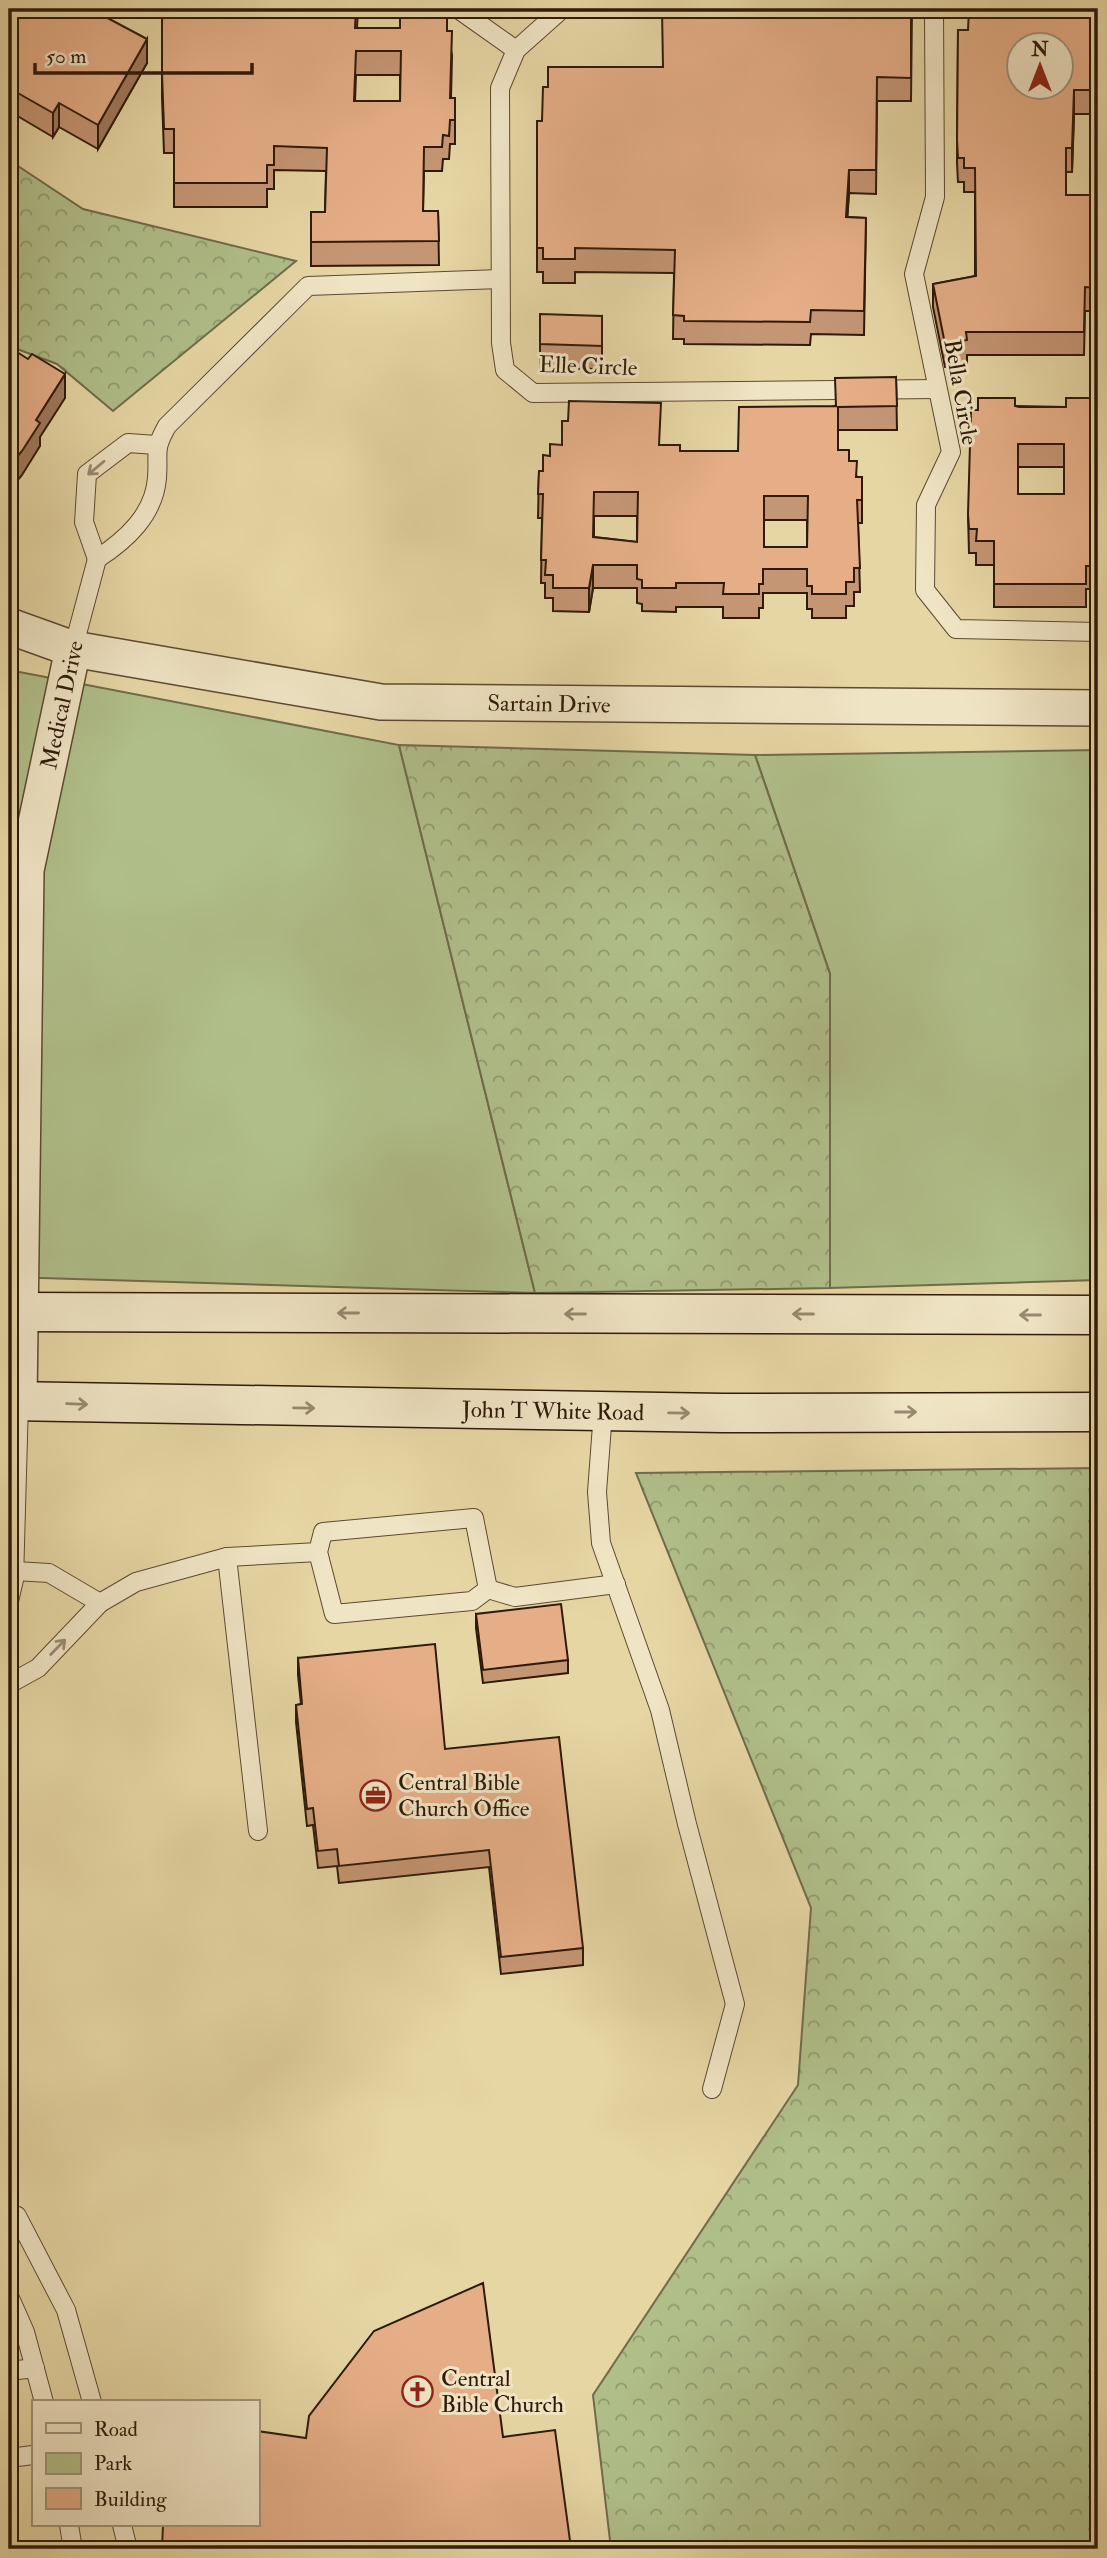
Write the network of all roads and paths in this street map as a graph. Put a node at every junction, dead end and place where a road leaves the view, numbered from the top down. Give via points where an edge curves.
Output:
1 (458, 9) edge
2 (562, 9) edge
3 (934, 9) edge
4 (516, 50) junction
5 (500, 279) junction
6 (937, 389) junction
7 (156, 445) junction
8 (97, 559) junction
9 (9, 626) edge
10 (1098, 632) edge
11 (73, 649) junction
12 (1098, 708) edge
13 (15, 1312) edge
14 (1098, 1315) edge
15 (14, 1401) edge
16 (603, 1412) junction
17 (1098, 1412) edge
18 (317, 1552) junction
19 (227, 1557) junction
20 (15, 1571) junction
21 (616, 1584) junction
22 (488, 1589) junction
23 (9, 1601) edge
24 (100, 1603) junction
25 (9, 1684) edge
26 (258, 1831) dead end
27 (712, 2089) dead end
28 (9, 2217) edge
29 (9, 2296) edge
30 (35, 2368) junction
31 (9, 2371) edge
32 (43, 2400) edge
33 (91, 2400) edge
34 (32, 2455) edge
35 (9, 2458) edge
36 (69, 2526) edge
37 (122, 2526) edge
38 (73, 2549) edge
39 (128, 2549) edge

1 - 4 lane
2 - 4 lane, Elle Circle
3 - 6 lane, Bella Circle via 935,197 914,274
4 - 5 lane, Elle Circle via 500,88
5 - 6 lane, Elle Circle via 505,370 533,393
5 - 7 lane via 308,286 167,426
6 - 10 lane, Bella Circle via 951,452 926,505 925,590 956,629
7 - 8 lane via 157,480 146,512 126,540
7 -> 8 lane via 128,443 87,474 84,522
8 - 11 lane, Medical Drive
9 - 11 street, Sartain Drive
11 - 12 street, Sartain Drive via 381,702
11 - 13 street, Medical Drive via 26,870
14 -> 13 main road
13 - 15 street, Medical Drive
15 -> 16 main road, John T White Road
15 - 20 lane
16 -> 17 main road, John T White Road
16 - 21 lane via 597,1492 601,1542
18 - 19 lane
18 - 22 lane via 334,1614 472,1601
18 - 22 lane via 323,1532 474,1518
19 - 24 lane via 136,1581
19 - 26 lane
20 - 23 lane
20 - 24 lane via 49,1573
21 - 22 lane via 515,1597
21 - 27 lane via 660,1710 735,2004
25 -> 24 lane via 38,1668
28 - 33 lane via 17,2216 66,2310
29 - 30 lane
30 - 31 lane
30 - 32 lane
34 - 35 lane
36 - 38 lane
37 - 39 lane

